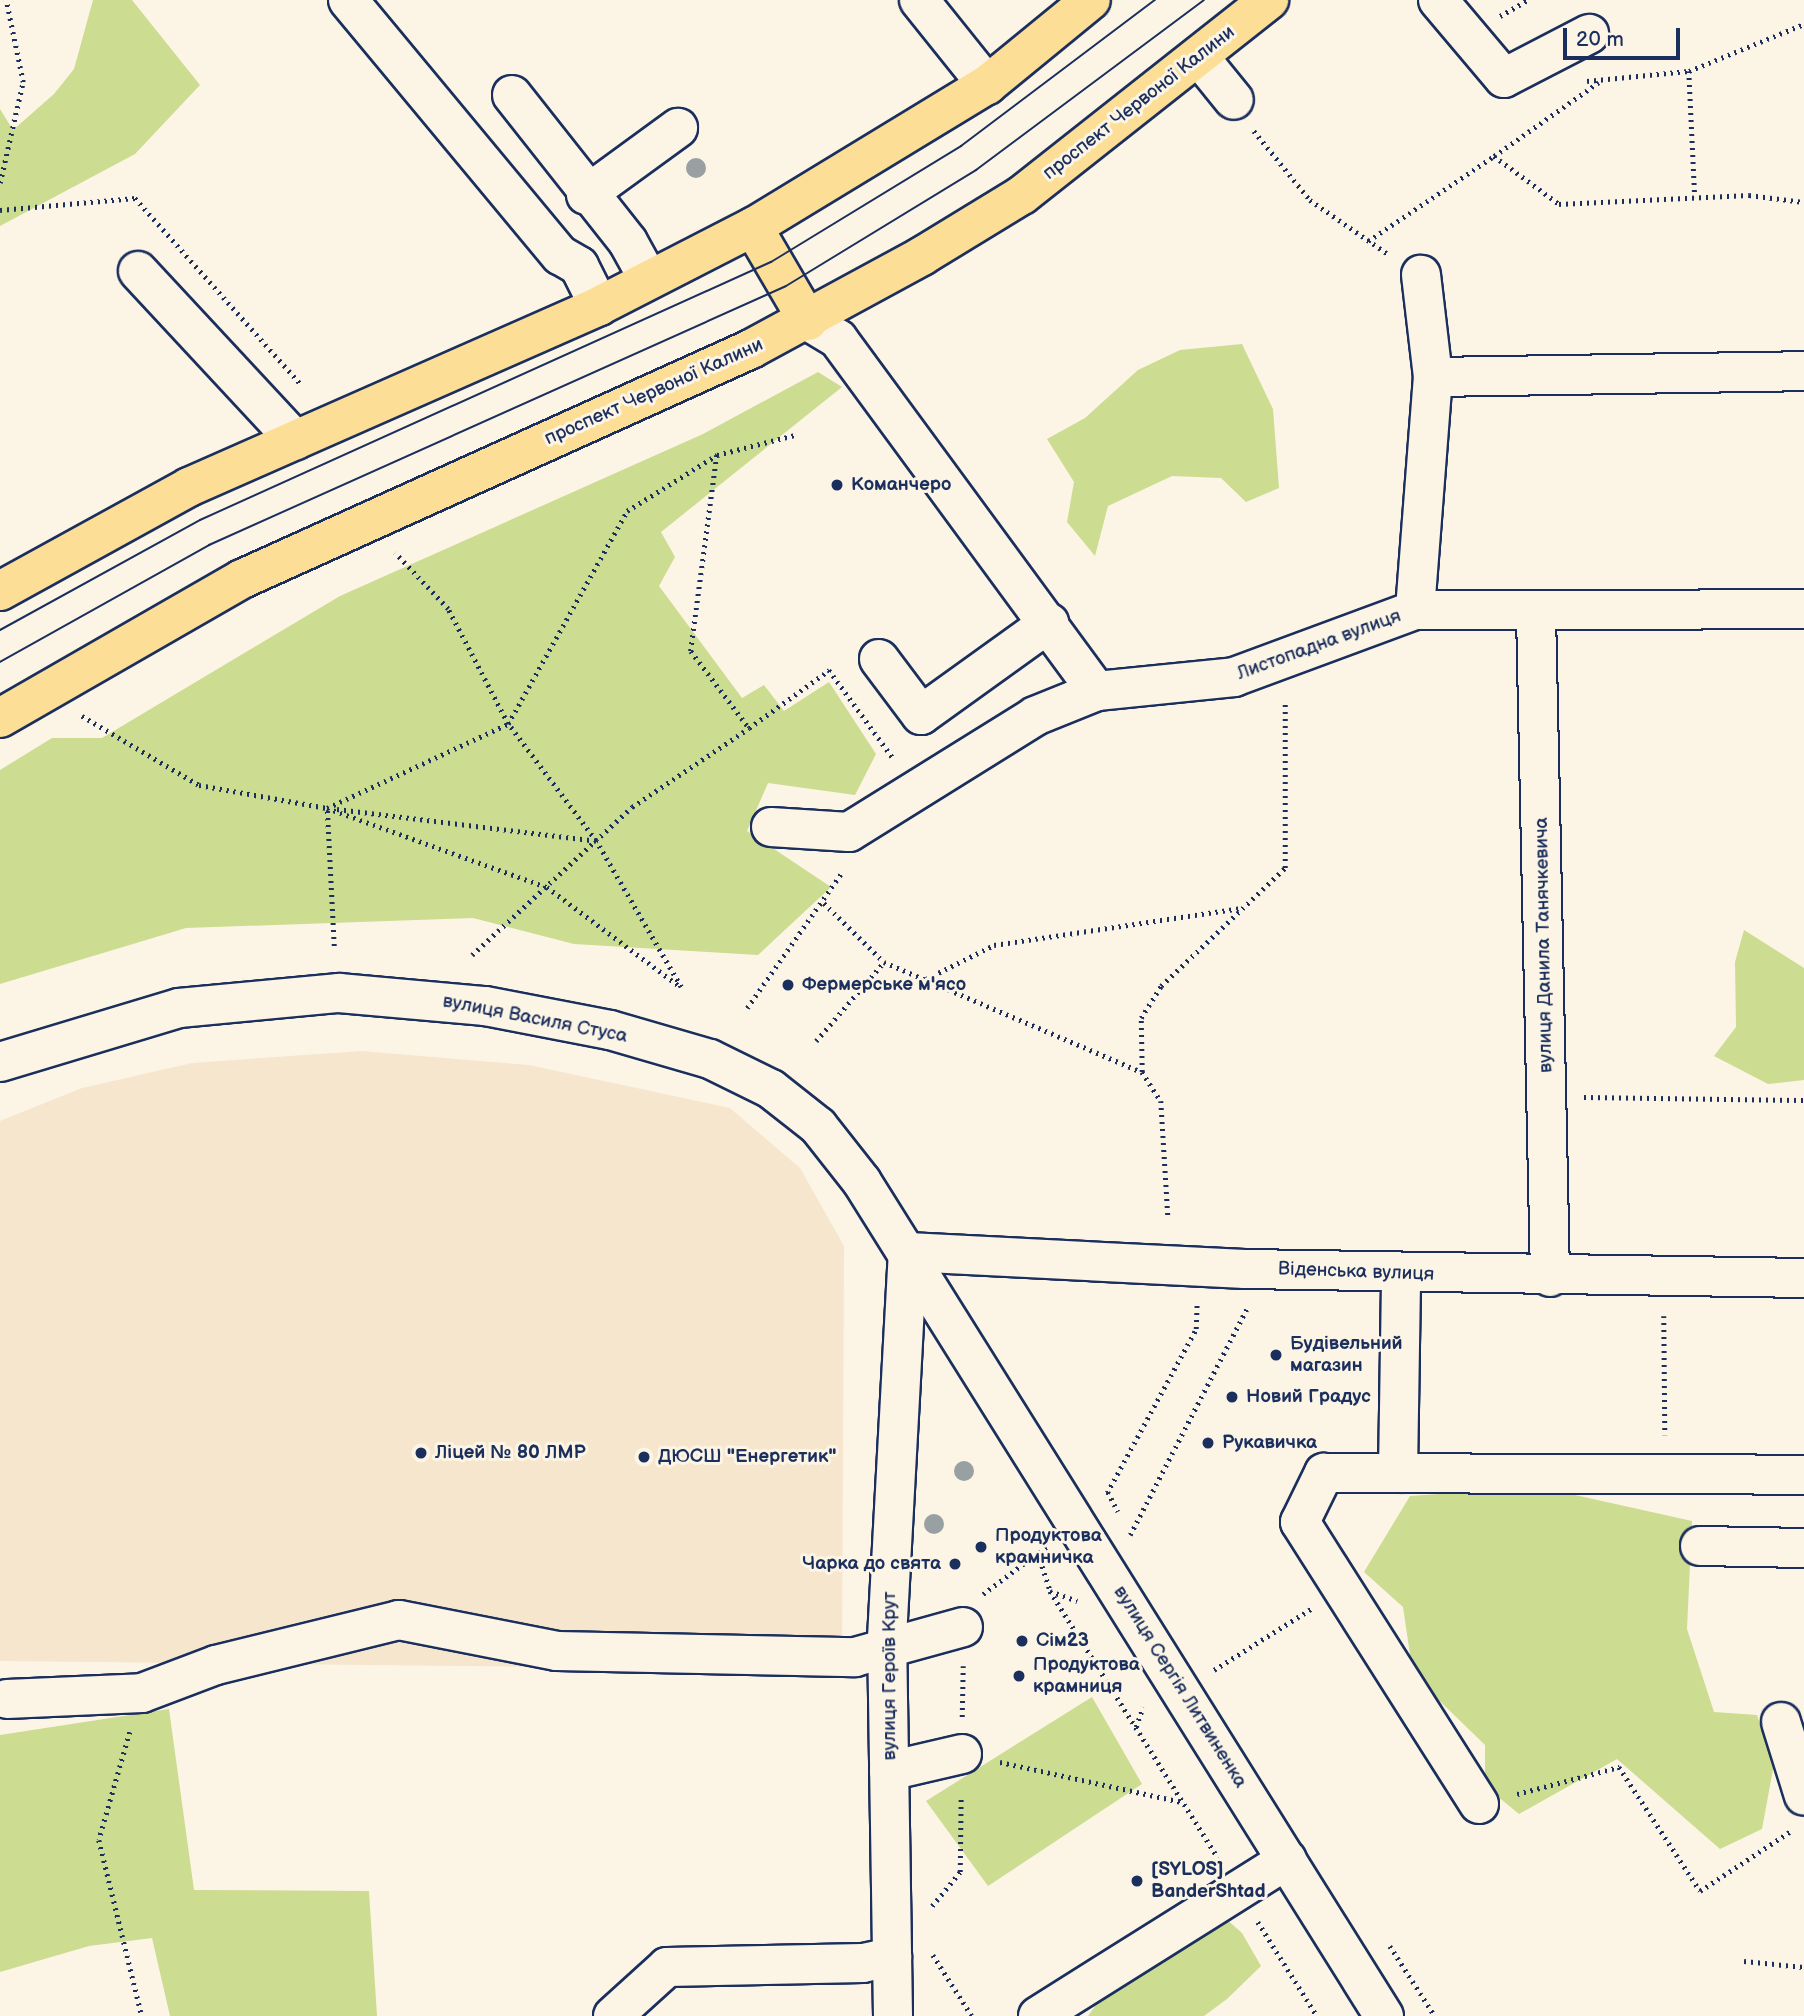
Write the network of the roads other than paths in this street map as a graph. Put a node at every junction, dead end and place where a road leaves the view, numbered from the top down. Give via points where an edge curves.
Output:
1 (348, 0) edge
2 (919, 0) edge
3 (1091, 0) edge
4 (1269, 0) edge
5 (1438, 0) edge
6 (1589, 34) dead end
7 (1199, 57) junction
8 (987, 85) junction
9 (512, 95) dead end
10 (1234, 100) road end
11 (678, 128) dead end
12 (586, 195) junction
13 (753, 227) junction
14 (138, 271) dead end
15 (1421, 275) road end
16 (649, 280) junction
17 (599, 306) junction
18 (808, 321) junction
19 (1804, 371) edge
20 (1433, 377) junction
21 (295, 440) junction
22 (0, 591) edge
23 (1804, 609) edge
24 (1415, 610) junction
25 (1536, 613) junction
26 (1049, 623) junction
27 (879, 659) dead end
28 (1097, 691) junction
29 (0, 718) edge
30 (771, 827) dead end
31 (0, 1062) edge
32 (908, 1252) junction
33 (1401, 1273) junction
34 (1550, 1277) junction
35 (1804, 1278) edge
36 (1398, 1473) junction
37 (1804, 1475) edge
38 (1699, 1546) dead end
39 (1804, 1548) edge
40 (969, 1614) road end
41 (888, 1652) junction
42 (6, 1699) dead end
43 (1781, 1721) dead end
44 (962, 1754) road end
45 (889, 1771) junction
46 (1804, 1796) edge
47 (1479, 1804) road end
48 (1287, 1860) junction
49 (892, 1957) junction
50 (613, 2016) edge
51 (893, 2016) edge
52 (1038, 2016) edge
53 (1384, 2016) edge

1 - 17 street via 560,255 579,266
2 - 8 street
3 - 8 main road
4 - 7 main road, проспект Червоної Калини
5 - 6 street via 1504,78
7 - 10 street
7 - 18 main road, проспект Червоної Калини via 1022,195
8 - 13 main road
9 - 12 street
11 - 12 street
12 - 16 street via 628,242
13 - 16 main road
13 - 18 main road
14 - 21 street
15 - 20 street
16 - 17 main road
17 - 21 main road
18 - 26 street via 838,339
18 - 29 main road, проспект Червоної Калини via 242,579
19 - 20 street
20 - 24 street
21 - 22 main road via 137,513
23 - 25 street, Листопадна вулиця
24 - 25 street, Листопадна вулиця
24 - 28 street, Листопадна вулиця via 1234,677
25 - 34 street, вулиця Данила Танячкевича
26 - 27 street via 921,715
26 - 28 street
28 - 30 street, Листопадна вулиця via 1035,716 849,832
31 - 32 street, вулиця Василя Стуса via 179,1008 339,993 485,1006 610,1030 710,1059 771,1088 818,1126
32 - 33 street, Віденська вулиця
32 - 41 street, вулиця Героїв Крут
32 - 48 street, вулиця Сергія Литвиненка
33 - 34 street, Віденська вулиця
33 - 36 street
34 - 35 street, Віденська вулиця
36 - 37 street
36 - 47 street via 1324,1473 1300,1522
38 - 39 street
40 - 41 street
41 - 42 street via 855,1657 557,1651 399,1620 216,1665 142,1693
41 - 45 street, вулиця Героїв Крут
43 - 46 street
44 - 45 street
45 - 49 street, вулиця Героїв Крут
48 - 52 street
48 - 53 street, вулиця Сергія Литвиненка
49 - 50 street via 863,1963 667,1967
49 - 51 street, вулиця Героїв Крут

